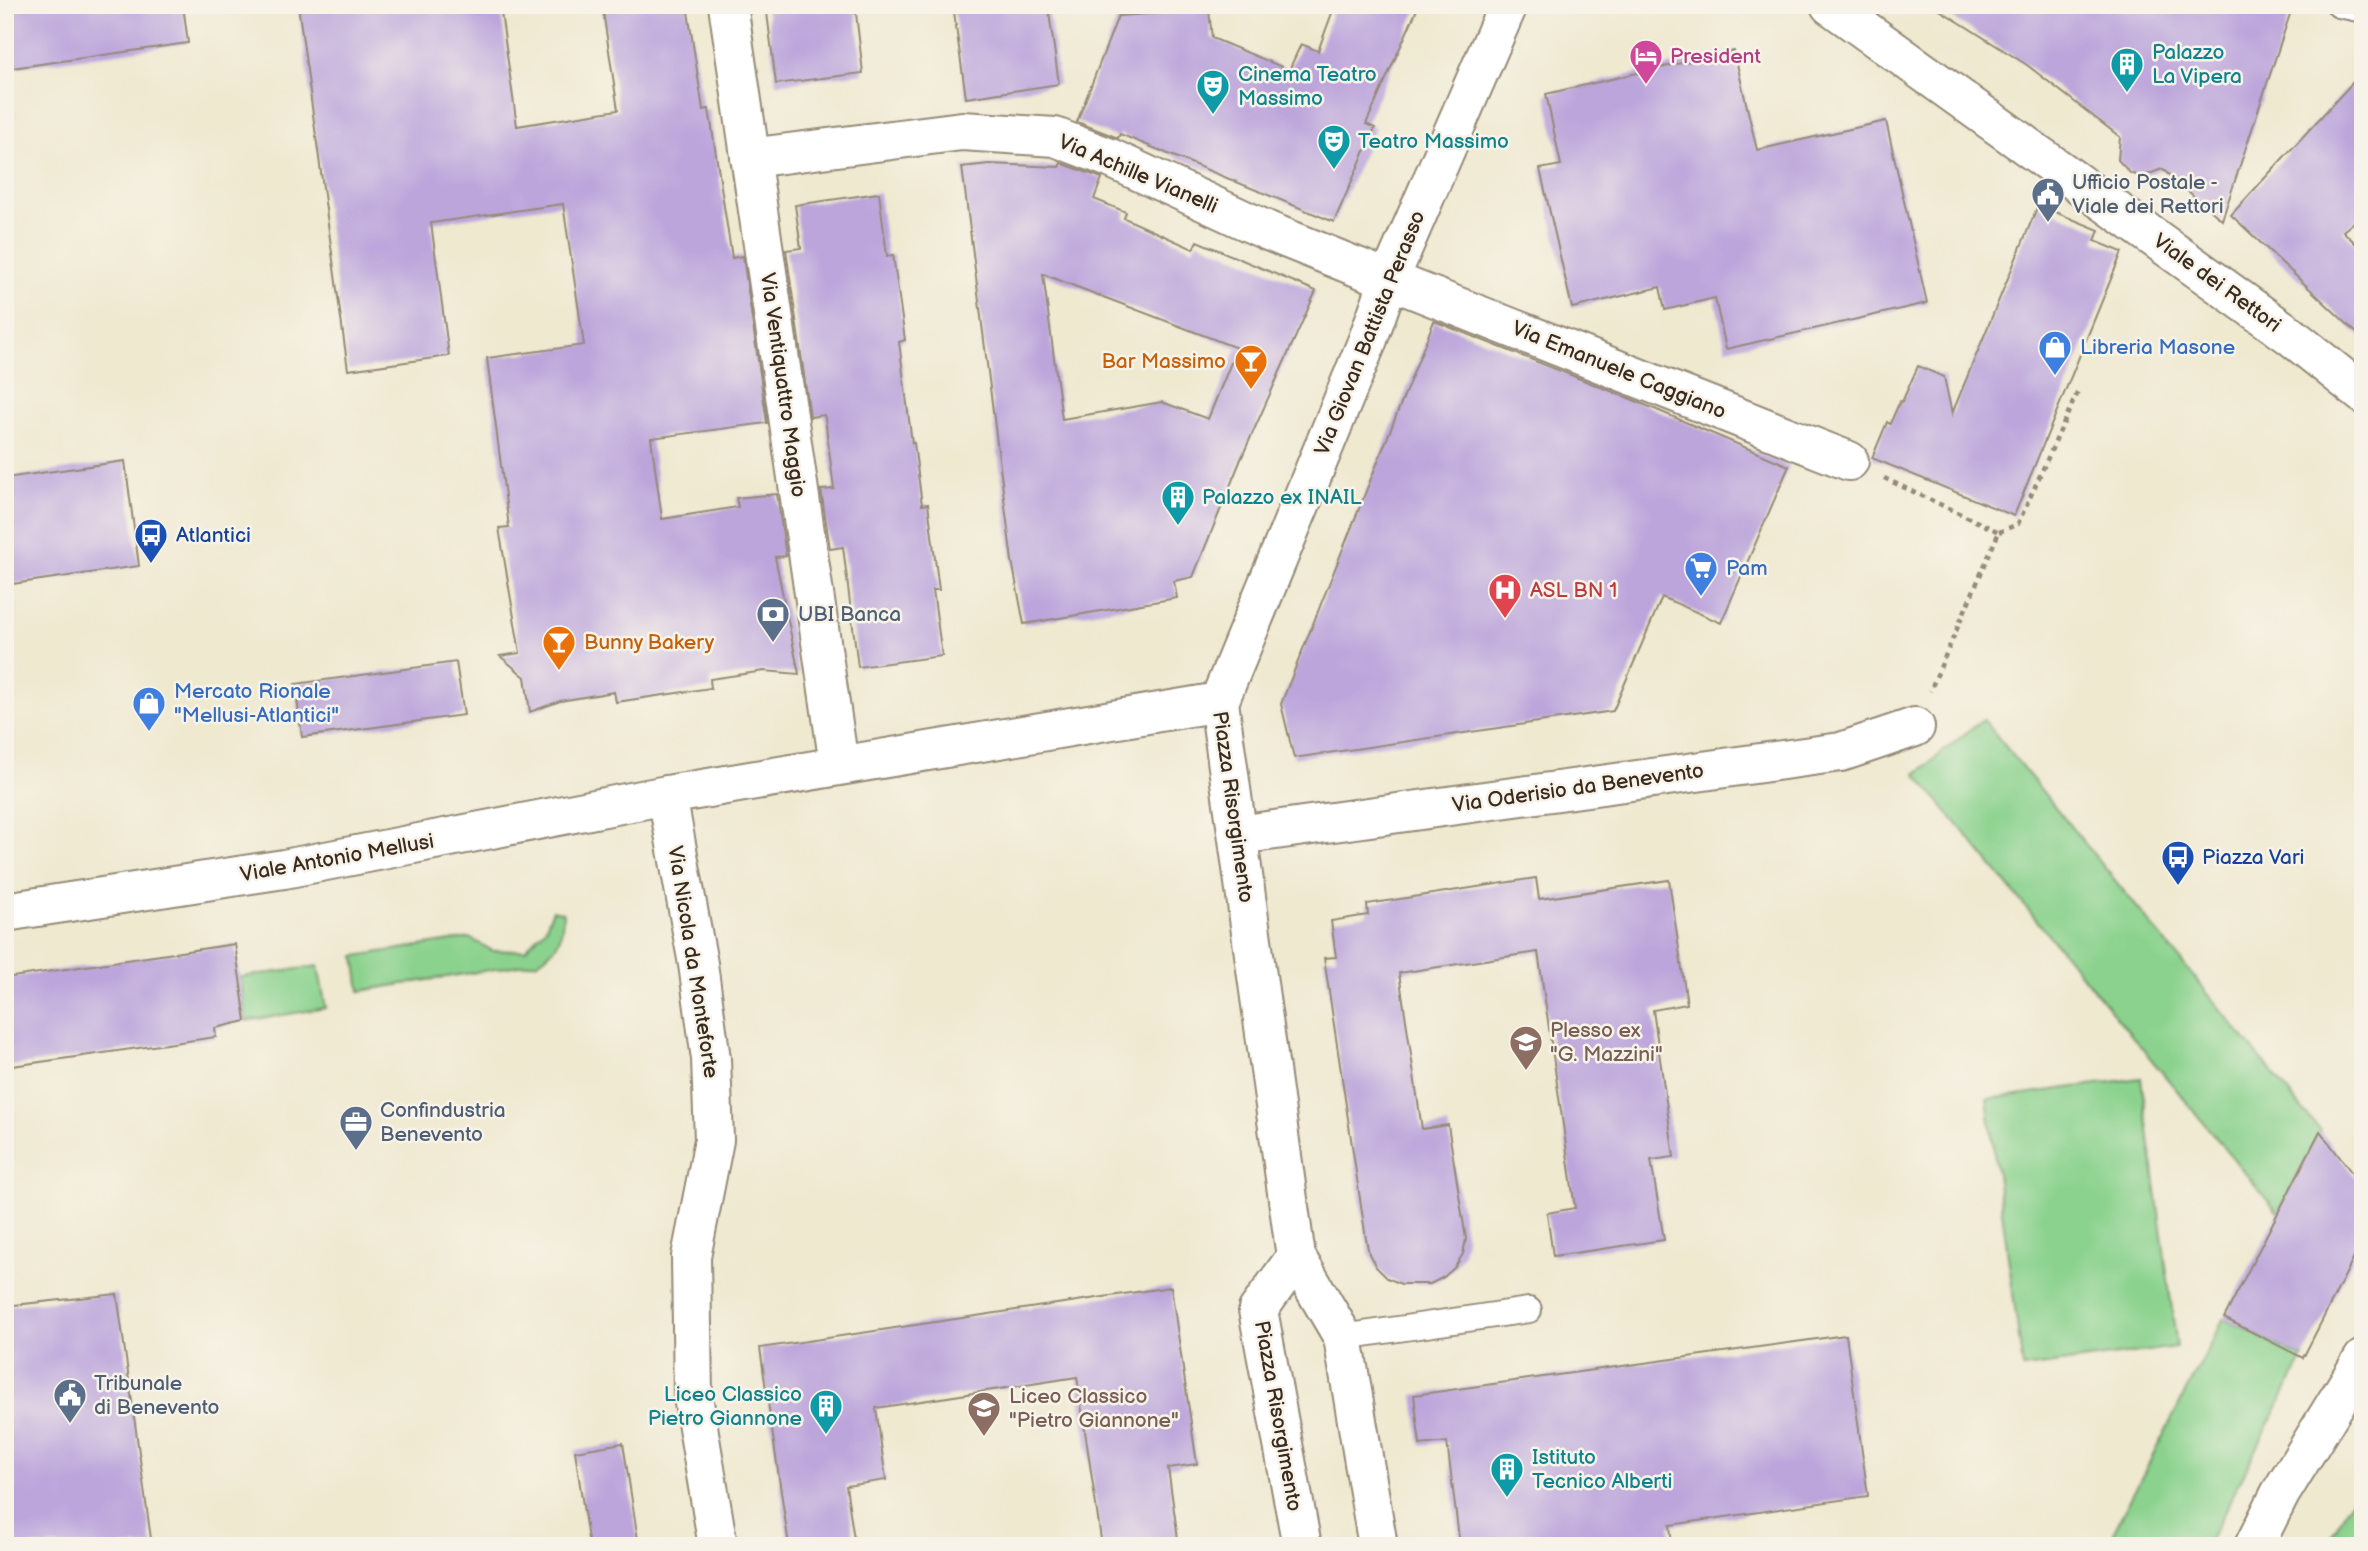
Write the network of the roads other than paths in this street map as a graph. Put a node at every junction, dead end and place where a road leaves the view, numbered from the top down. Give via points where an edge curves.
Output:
1 (728, 5) edge
2 (1508, 5) edge
3 (2339, 5) edge
4 (1836, 7) edge
5 (2363, 10) edge
6 (750, 158) junction
7 (1389, 280) junction
8 (2363, 394) edge
9 (1849, 461) road end
10 (1219, 702) junction
11 (1915, 727) road end
12 (839, 765) junction
13 (667, 795) junction
14 (1238, 835) junction
15 (5, 912) edge
16 (1296, 1257) junction
17 (1530, 1310) dead end
18 (1343, 1337) junction
19 (2363, 1359) edge
20 (718, 1546) edge
21 (1302, 1546) edge
22 (1378, 1546) edge
23 (2254, 1546) edge

1 - 6 street, Via Ventiquattro Maggio
2 - 7 street, Via Giovan Battista Perasso
3 - 5 lane
4 - 8 street, Viale dei Rettori via 2291,336
6 - 7 street, Via Achille Vianelli via 962,131 1055,137
6 - 12 street, Via Ventiquattro Maggio
7 - 9 street, Via Emanuele Caggiano
7 - 10 street, Via Giovan Battista Perasso
10 - 12 street, Piazza Risorgimento
10 - 14 street, Piazza Risorgimento
11 - 14 street, Via Oderisio da Benevento via 1841,752
12 - 13 street, Piazza Risorgimento
13 - 15 street, Viale Antonio Mellusi via 284,869
13 - 20 street, Via Nicola da Monteforte via 711,1059 714,1140 691,1257 692,1397
14 - 16 street, Piazza Risorgimento
16 - 18 street, Piazza Risorgimento
16 - 21 street, Piazza Risorgimento via 1258,1310
17 - 18 lane
18 - 22 street, Piazza Risorgimento
19 - 23 street via 2280,1494

